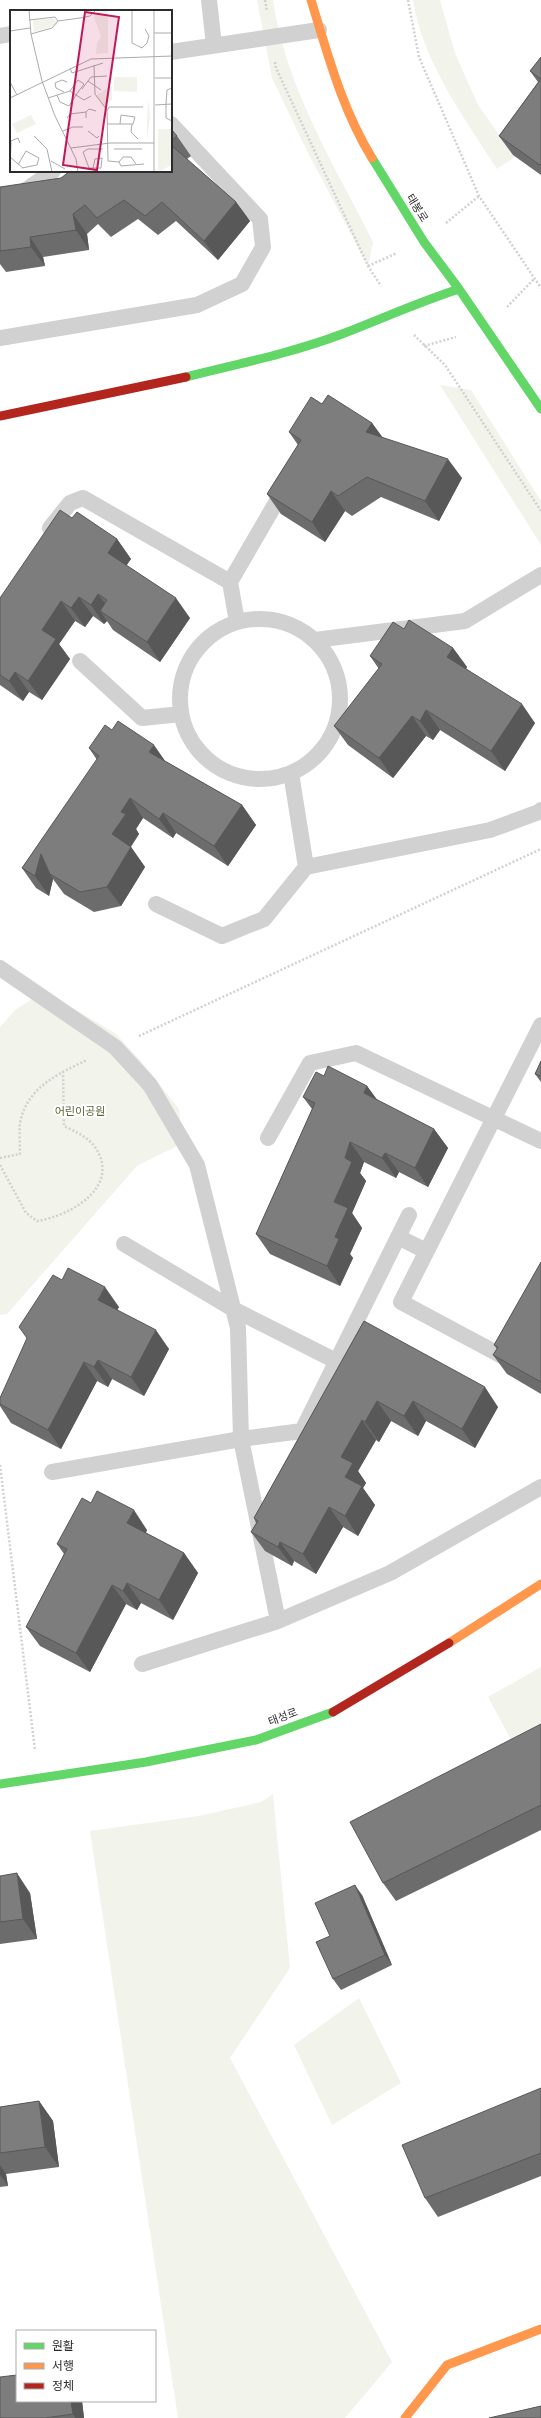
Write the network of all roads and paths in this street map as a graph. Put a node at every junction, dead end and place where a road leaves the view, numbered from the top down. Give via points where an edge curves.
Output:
1 (209, 0) edge
2 (266, 0) edge
3 (311, 0) edge
4 (408, 0) edge
5 (320, 30) junction
6 (10, 34) edge
7 (0, 36) edge
8 (271, 37) junction
9 (214, 45) junction
10 (172, 52) edge
11 (172, 125) edge
12 (52, 172) edge
13 (0, 196) edge
14 (368, 266) dead end
15 (541, 288) edge
16 (459, 289) junction
17 (413, 334) dead end
18 (0, 338) edge
19 (541, 409) edge
20 (0, 416) edge
21 (277, 501) edge
22 (541, 511) edge
23 (44, 536) edge
24 (541, 575) edge
25 (230, 582) junction
26 (237, 622) junction
27 (315, 640) junction
28 (80, 661) dead end
29 (181, 714) junction
30 (291, 773) junction
31 (541, 810) edge
32 (541, 848) edge
33 (306, 867) junction
34 (156, 904) dead end
35 (0, 968) edge
36 (541, 1025) edge
37 (115, 1047) junction
38 (63, 1071) junction
39 (493, 1120) junction
40 (268, 1138) dead end
41 (541, 1141) edge
42 (0, 1158) edge
43 (0, 1165) edge
44 (409, 1215) dead end
45 (398, 1237) junction
46 (124, 1244) dead end
47 (426, 1251) junction
48 (233, 1309) junction
49 (518, 1328) edge
50 (336, 1361) junction
51 (241, 1438) junction
52 (0, 1465) edge
53 (52, 1472) dead end
54 (541, 1487) edge
55 (541, 1584) edge
56 (278, 1622) junction
57 (142, 1664) dead end
58 (38, 1778) junction
59 (0, 1784) edge
60 (541, 2329) edge
61 (405, 2418) edge

1 - 9 lane
2 - 8 path
3 - 5 street, 태봉로
4 - 15 path via 419,57 479,196
5 - 8 lane
5 - 16 street, 태봉로 via 338,90 356,132 424,242
6 - 7 lane
8 - 9 lane
8 - 14 path via 276,68
9 - 10 lane
11 - 18 lane via 260,219 263,247 242,284 197,305
12 - 13 lane via 23,192
16 - 19 street, 태봉로
16 - 20 street via 413,304 341,334 258,359 167,382
17 - 22 path via 445,365
21 - 25 lane
23 - 25 lane via 70,503 83,498
24 - 27 lane via 465,621
25 - 26 lane
26 - 27 lane via 265,618 292,625
26 - 29 lane via 212,634 194,652 182,674 179,700
27 - 30 lane via 332,662 341,689 339,717 329,742 310,763
28 - 29 lane via 142,718
29 - 30 lane via 183,725 194,747 212,765 235,776 260,780
30 - 33 lane
31 - 33 lane via 490,830
32 - 37 path
33 - 34 lane via 264,920 222,936
35 - 37 lane
36 - 39 lane
37 - 38 path
37 - 48 lane via 150,1085 197,1165
38 - 42 path via 42,1083 28,1102 20,1123 20,1154
38 - 43 path via 64,1126 95,1146 102,1161 99,1187 88,1198 74,1206 50,1219 37,1221 26,1213
39 - 40 lane via 356,1053 310,1063
39 - 41 lane
39 - 47 lane
44 - 45 lane
45 - 47 lane
45 - 50 lane
46 - 48 lane
47 - 49 lane via 401,1302 502,1356
48 - 50 lane
48 - 51 lane via 238,1328
50 - 51 lane via 302,1431
51 - 53 lane
51 - 56 lane
52 - 58 path
54 - 56 lane via 390,1574
55 - 58 street, 태성로 via 340,1708 256,1740 146,1762
56 - 57 lane
58 - 59 street, 태성로
60 - 61 street via 447,2364

